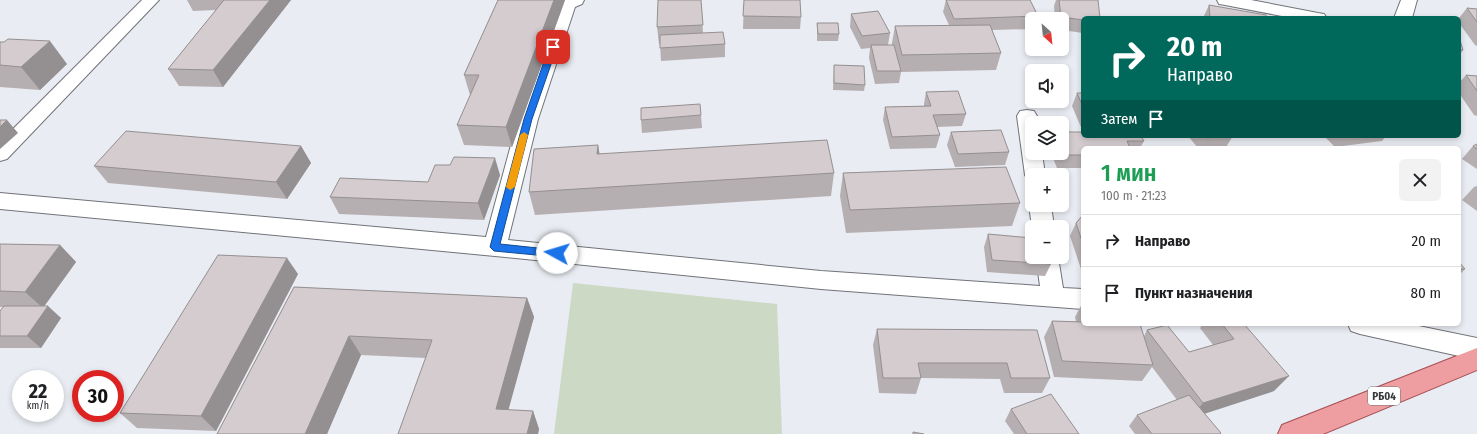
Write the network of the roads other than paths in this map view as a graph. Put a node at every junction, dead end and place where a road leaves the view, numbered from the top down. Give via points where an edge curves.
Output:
1 (152, 0) edge
2 (576, 0) edge
3 (1225, 0) edge
4 (1409, 0) edge
5 (1308, 16) edge
6 (1404, 16) edge
7 (0, 154) edge
8 (0, 201) edge
9 (494, 247) junction
10 (1048, 264) edge
11 (1053, 296) junction
12 (1081, 299) edge
13 (1369, 326) edge
14 (1477, 349) edge
15 (1477, 358) edge
16 (1292, 434) edge

1 - 7 street
2 - 9 street via 568,4 528,119
3 - 5 street
4 - 6 street
8 - 9 street
9 - 11 street via 820,280
10 - 11 street
11 - 12 street
13 - 14 street
15 - 16 main road, РБ04

